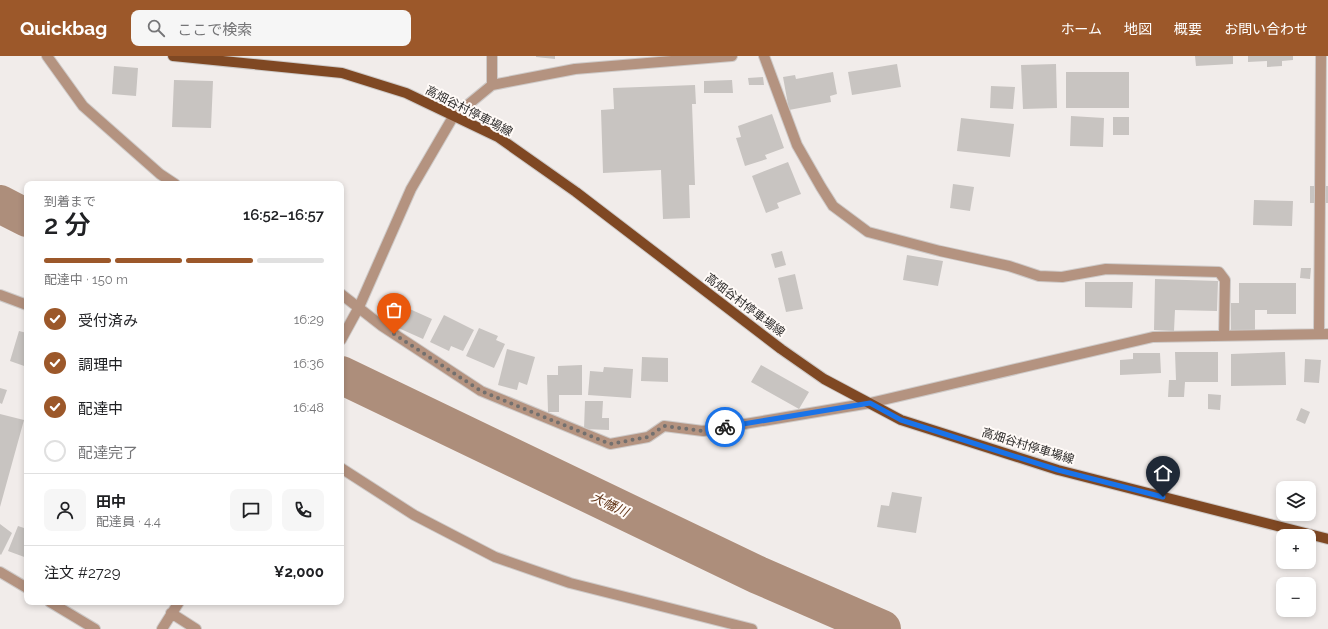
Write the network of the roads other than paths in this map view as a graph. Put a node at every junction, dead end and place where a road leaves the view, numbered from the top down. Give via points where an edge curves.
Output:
1 (47, 56) edge
2 (172, 56) edge
3 (492, 56) edge
4 (732, 56) edge
5 (764, 56) edge
6 (1321, 56) edge
7 (231, 59) edge
8 (492, 85) junction
9 (453, 117) junction
10 (170, 181) edge
11 (0, 295) edge
12 (344, 296) edge
13 (24, 304) edge
14 (359, 307) junction
15 (1324, 334) edge
16 (344, 335) edge
17 (1224, 336) junction
18 (870, 403) junction
19 (344, 470) edge
20 (1328, 539) edge
21 (0, 572) edge
22 (24, 586) edge
23 (55, 605) edge
24 (177, 605) edge
25 (171, 613) junction
26 (95, 629) edge
27 (162, 629) edge
28 (196, 629) edge
29 (752, 629) edge

1 - 10 street via 83,106
2 - 7 main road, 高畑谷村停車場線
3 - 8 street
4 - 8 street via 575,69
5 - 17 street via 797,145 821,187 833,206 868,232 940,252 1009,266 1039,276 1062,277 1106,269 1219,272 1225,280
6 - 15 street
7 - 9 main road, 高畑谷村停車場線 via 342,73 406,93
8 - 9 street
9 - 14 street via 411,188
9 - 18 main road, 高畑谷村停車場線 via 498,137 576,192 781,349 824,379
11 - 13 street
12 - 14 street
14 - 16 street
14 - 18 street via 382,326 481,391 610,444 648,437 664,426 703,431
15 - 17 street
17 - 18 street via 1153,337
18 - 20 main road, 高畑谷村停車場線 via 901,420 1058,470
19 - 29 street via 414,515 495,557 570,583
21 - 22 street
23 - 26 street
24 - 25 street
25 - 27 street
25 - 28 street

